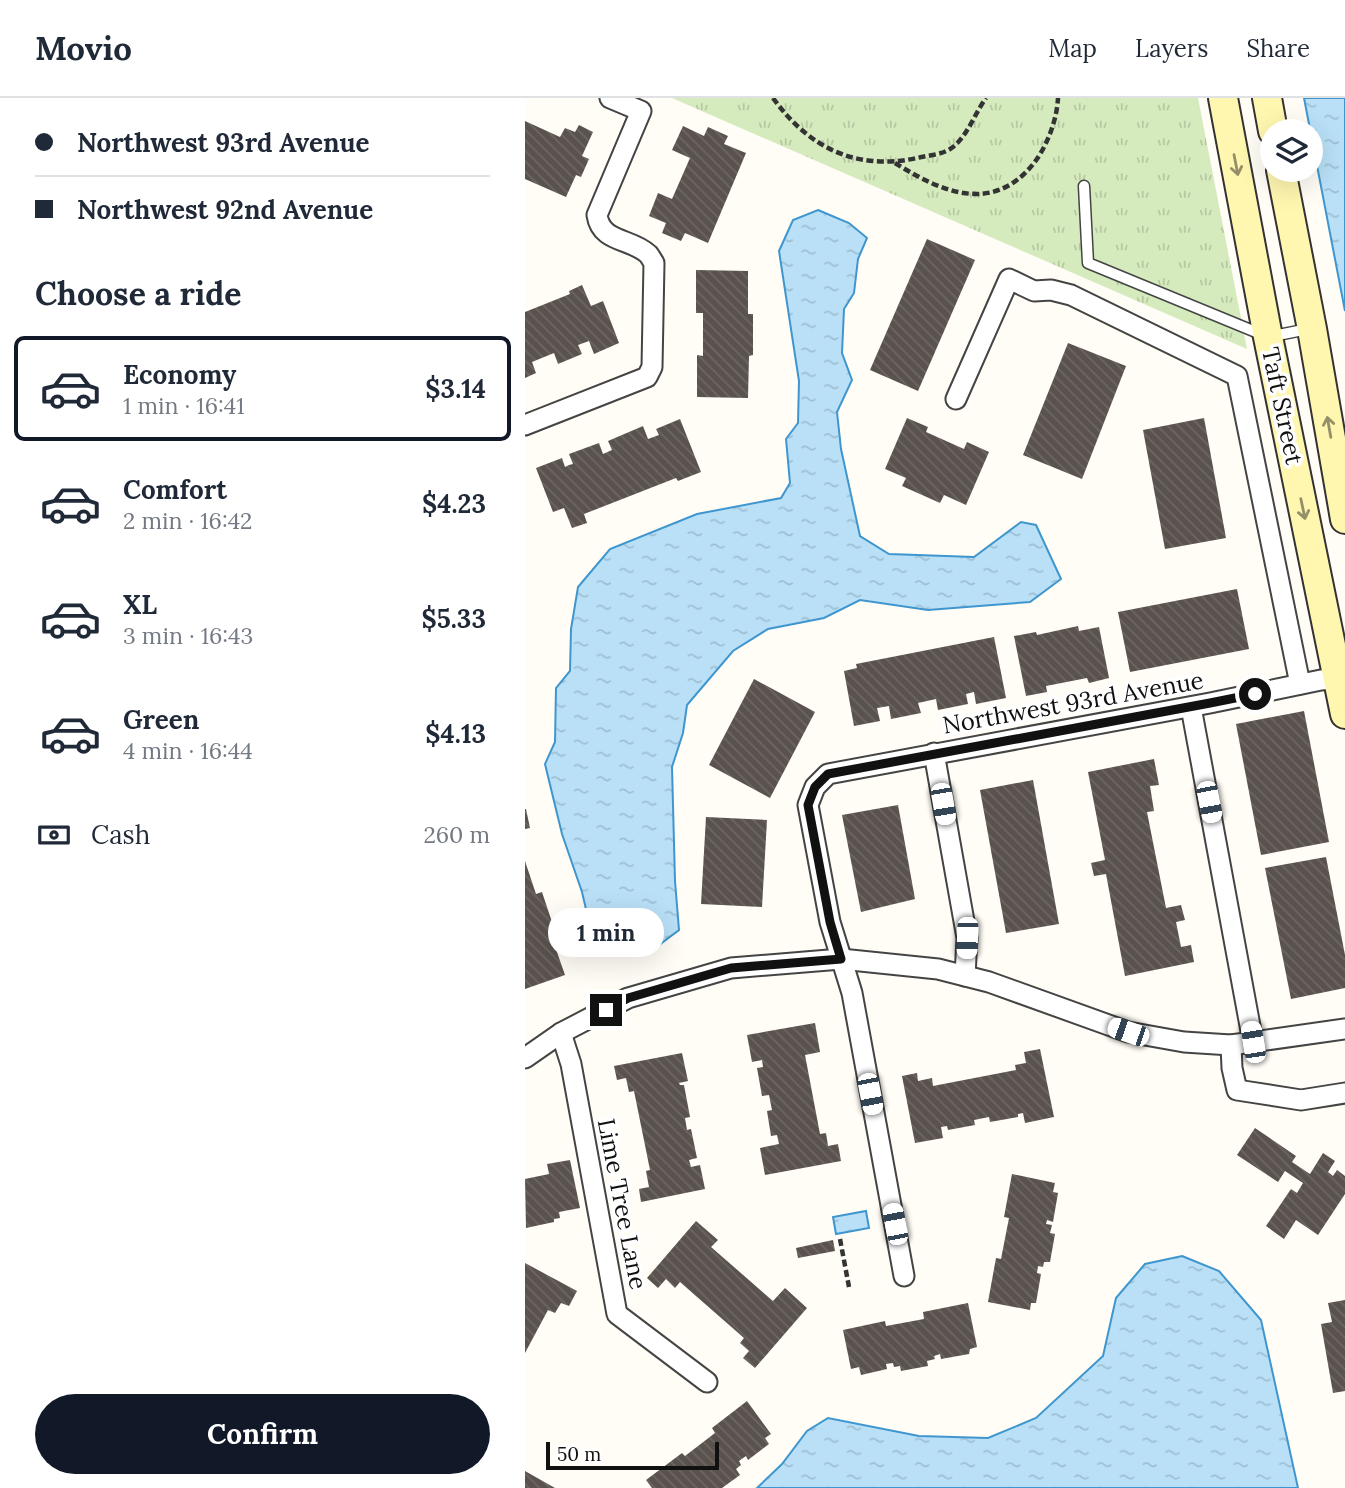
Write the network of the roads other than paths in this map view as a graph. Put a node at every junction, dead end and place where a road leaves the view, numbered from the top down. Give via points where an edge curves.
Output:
1 (610, 98) edge
2 (1223, 98) edge
3 (1267, 98) edge
4 (1271, 119) edge
5 (1283, 182) edge
6 (1084, 186) dead end
7 (1312, 329) junction
8 (1268, 337) junction
9 (956, 399) dead end
10 (525, 425) edge
11 (1345, 519) edge
12 (1342, 679) edge
13 (1300, 684) junction
14 (1191, 707) junction
15 (1345, 713) edge
16 (935, 753) junction
17 (841, 959) junction
18 (965, 976) junction
19 (1345, 1029) edge
20 (561, 1033) junction
21 (1253, 1042) junction
22 (1231, 1045) junction
23 (525, 1058) edge
24 (1345, 1093) edge
25 (904, 1276) dead end
26 (707, 1382) dead end

1 - 10 street via 641,111 597,215 606,233 647,253 654,263 652,367 647,377
2 -> 8 street, Taft Street
3 - 4 street
5 - 7 street, Taft Street
6 - 8 lane via 1088,262
7 - 8 lane
11 -> 7 street, Taft Street
8 -> 12 street, Taft Street
9 - 13 street via 1009,279 1034,291 1071,295 1237,376
12 - 13 street, Northwest 93rd Avenue
12 - 15 street, Taft Street
13 - 14 street, Northwest 93rd Avenue
14 - 16 street, Northwest 93rd Avenue
14 - 21 street
16 - 17 street, Northwest 93rd Avenue via 828,774 815,787 808,805
16 - 18 street via 967,938
17 - 18 street
17 - 20 street via 731,968 628,998
17 - 25 street via 852,993
18 - 22 street via 1128,1032
19 - 21 street
20 - 23 street
20 - 26 street, Lime Tree Lane via 571,1064 617,1314
21 - 22 street
22 - 24 street via 1237,1090 1301,1100

